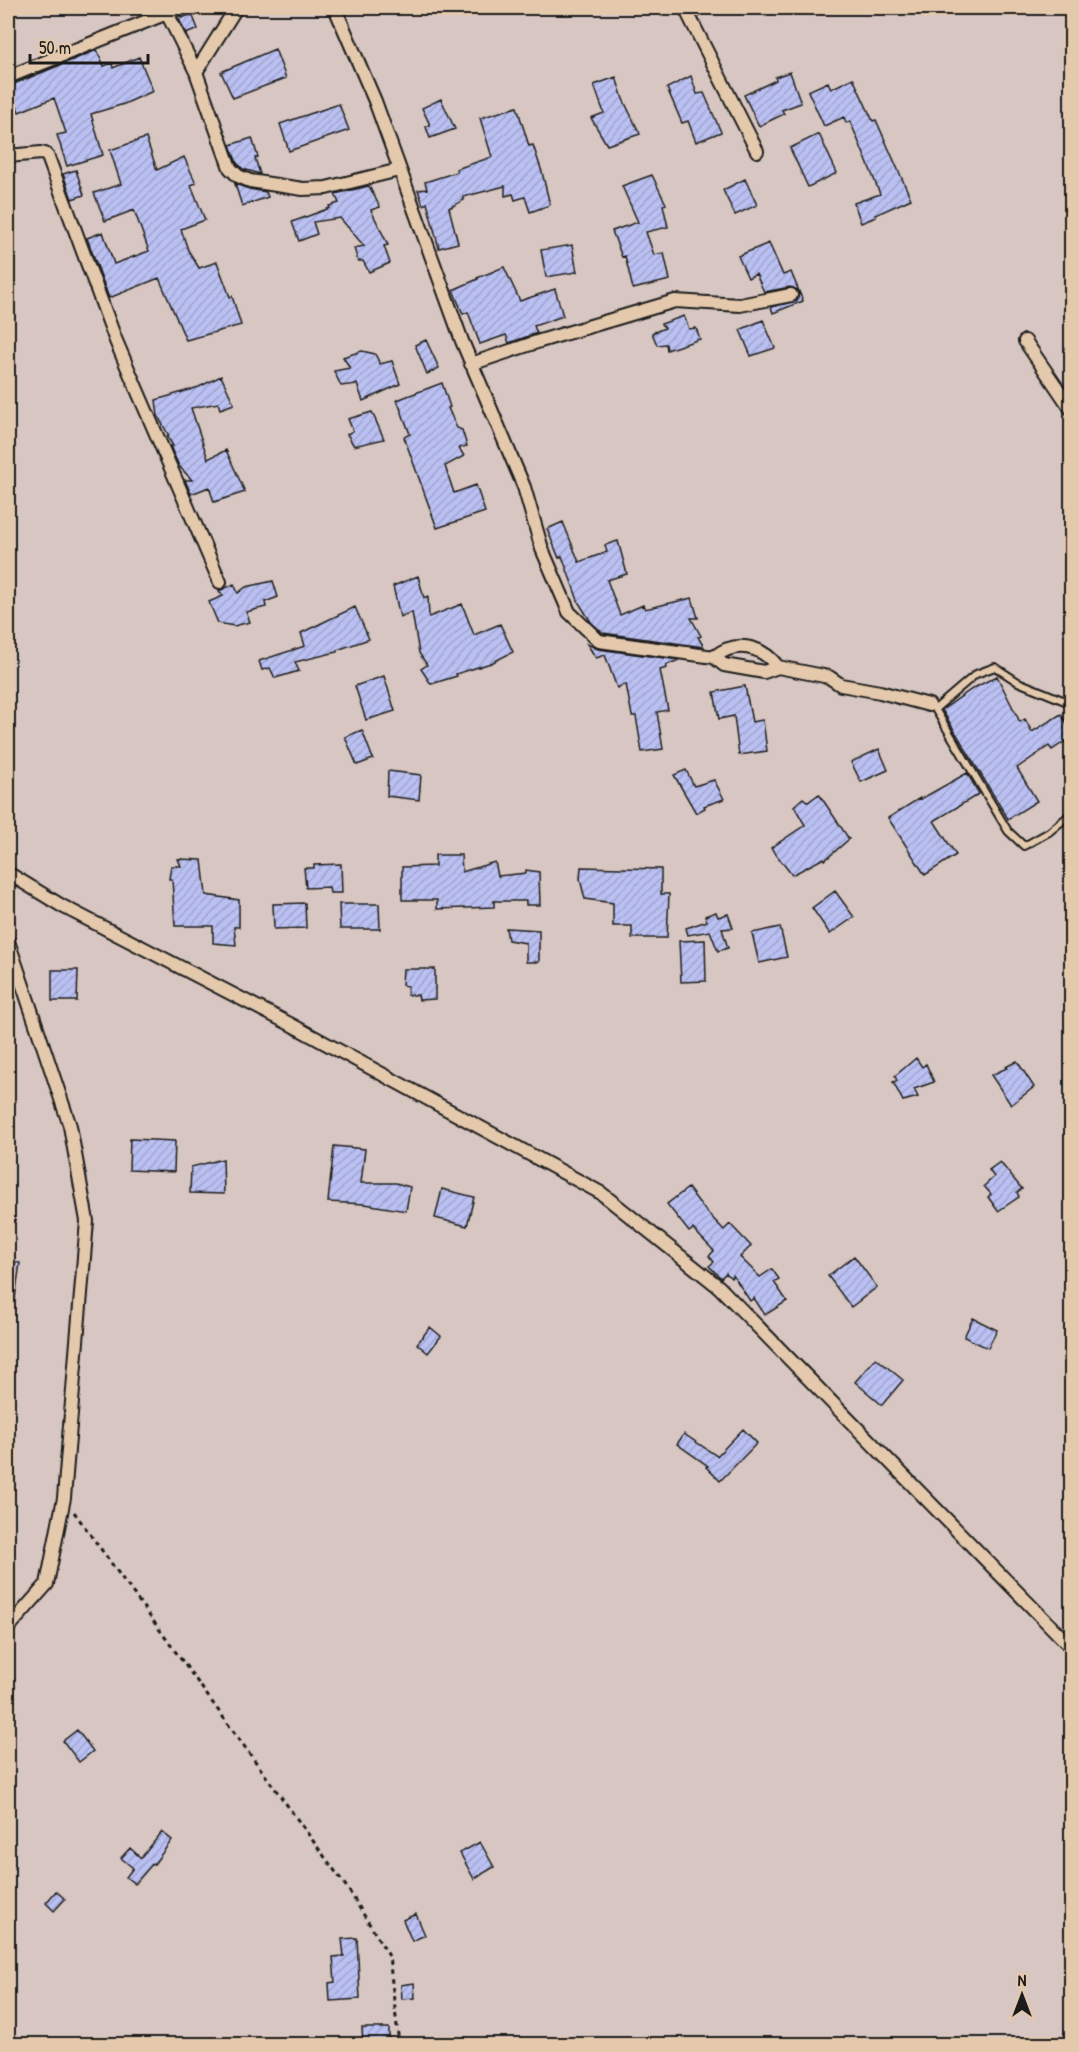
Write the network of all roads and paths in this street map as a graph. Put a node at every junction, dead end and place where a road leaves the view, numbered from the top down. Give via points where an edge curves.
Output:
1 (181, 8) edge
2 (236, 8) edge
3 (335, 8) edge
4 (685, 8) edge
5 (167, 13) junction
6 (196, 72) junction
7 (8, 77) edge
8 (757, 151) dead end
9 (8, 156) edge
10 (399, 170) junction
11 (791, 295) dead end
12 (1025, 341) dead end
13 (471, 364) junction
14 (1071, 410) edge
15 (220, 582) dead end
16 (714, 657) junction
17 (778, 668) junction
18 (1071, 705) edge
19 (932, 707) junction
20 (1071, 813) edge
21 (8, 873) edge
22 (8, 941) edge
23 (64, 1498) junction
24 (8, 1628) edge
25 (1071, 1648) edge
26 (399, 2044) edge

1 - 5 street
2 - 6 street
3 - 10 street via 375,101
4 - 8 street
5 - 6 street
5 - 7 street
6 - 10 street via 230,168 238,176 303,189 326,188
9 - 15 street via 41,153 48,157 116,341
10 - 13 street
11 - 13 street via 740,304 675,301
12 - 14 street
13 - 16 street via 524,487 542,549 569,612 599,641
16 - 17 street via 723,665 764,672
16 - 17 street via 725,648 751,647 771,658
17 - 19 street via 829,677 842,685
18 - 19 lane via 995,668 976,674
19 - 20 lane via 1008,831 1024,846
21 - 25 street via 62,906 602,1193 719,1287
22 - 23 street via 70,1126 87,1221
23 - 24 street via 47,1584
23 - 26 path via 348,1888 389,1956

